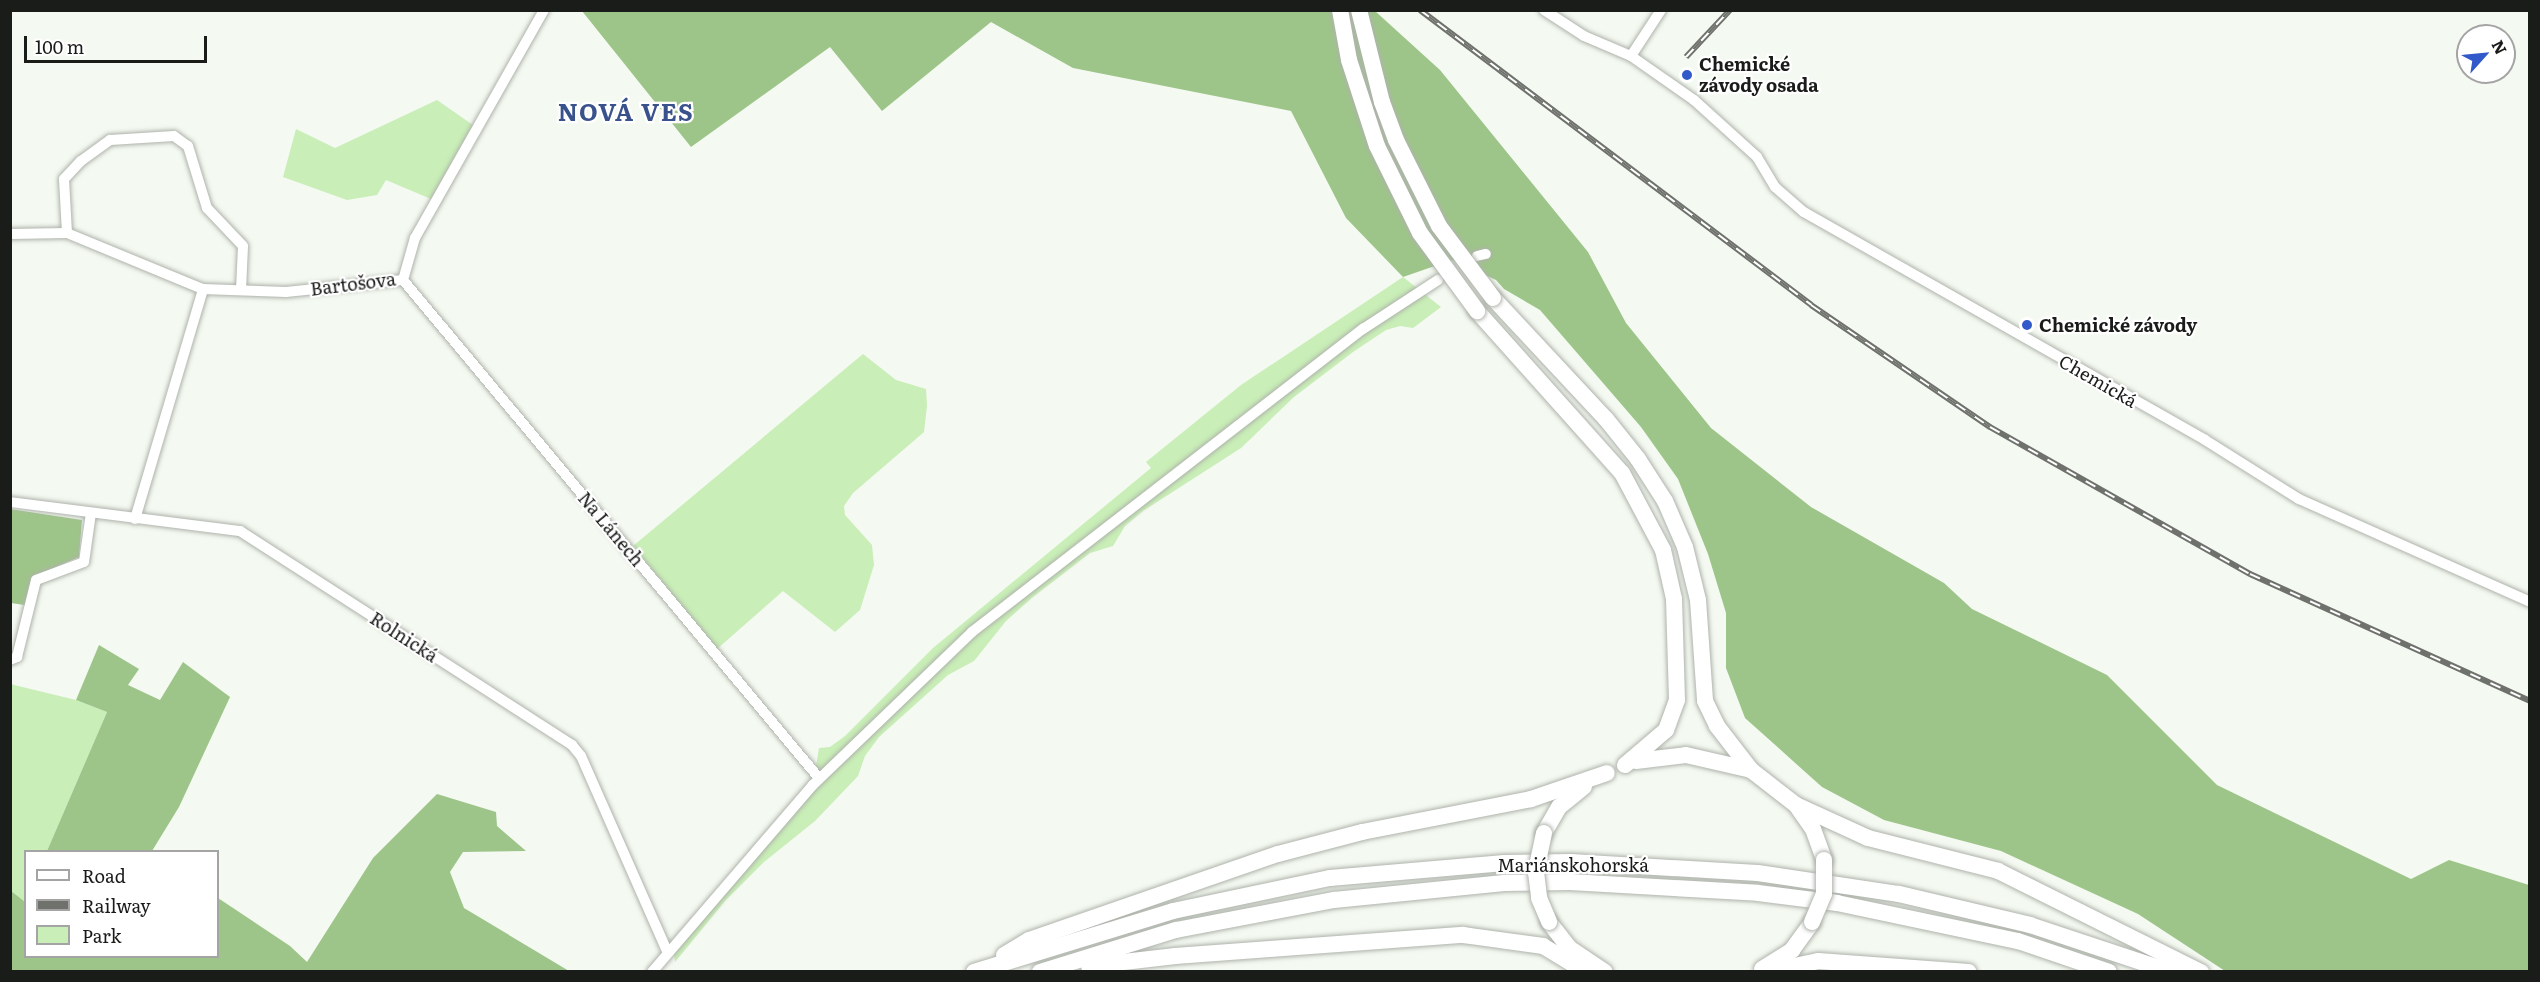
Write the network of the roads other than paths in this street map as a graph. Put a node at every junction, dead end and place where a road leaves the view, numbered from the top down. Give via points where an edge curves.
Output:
1 (544, 10) edge
2 (1340, 10) edge
3 (1359, 10) edge
4 (1544, 10) edge
5 (1661, 10) edge
6 (1631, 56) junction
7 (67, 233) junction
8 (10, 234) edge
9 (402, 280) junction
10 (1438, 280) dead end
11 (203, 289) junction
12 (241, 290) junction
13 (10, 502) edge
14 (91, 513) junction
15 (135, 519) junction
16 (2529, 602) edge
17 (10, 660) edge
18 (1625, 765) junction
19 (1751, 770) junction
20 (1607, 773) junction
21 (819, 778) junction
22 (1796, 805) junction
23 (667, 951) junction
24 (978, 970) edge
25 (652, 972) edge
26 (1041, 972) edge
27 (1065, 972) edge
28 (1586, 972) edge
29 (1605, 972) edge
30 (1758, 972) edge
31 (1766, 972) edge
32 (1969, 972) edge
33 (2109, 972) edge
34 (2171, 972) edge
35 (2201, 972) edge

1 - 9 street, Bartošova via 415,238
2 - 18 main road, bridge via 1352,69 1377,147 1420,233 1477,311 1622,473 1646,512 1666,559 1674,598 1677,700 1666,730
3 - 19 main road, bridge via 1382,102 1417,186 1463,261 1606,419 1665,501 1685,547 1698,600 1705,701 1717,726
4 - 6 street, Chemická via 1584,36
5 - 6 street
6 - 16 street, Chemická via 1694,100 1757,157 1775,187 1804,212 2205,440 2299,499
7 - 8 street, Bartošova
7 - 11 street, Bartošova
7 - 12 street via 64,179 81,161 110,140 174,136 188,146 207,208 243,246
9 - 12 street, Bartošova via 286,292
9 - 21 street, Na Lánech
10 - 21 street via 1363,329 972,632
11 - 12 street, Bartošova
11 - 15 street
13 - 14 street, Rolnická
14 - 15 street, Rolnická
14 - 17 street via 84,562 36,580 17,657
15 - 23 street, Rolnická via 240,531 572,745 581,756
18 - 19 main road via 1674,754 1716,759
18 - 20 main road
19 - 22 main road
20 - 24 main road via 1531,799 1362,832 1278,854 1029,940
20 - 29 main road, bridge via 1571,795 1544,833 1536,872 1539,898 1549,922 1569,948
21 - 23 street
22 - 30 main road, bridge via 1813,830 1824,860 1826,887 1812,922 1792,950
22 - 35 main road via 1869,838 1998,871
23 - 25 street
24 - 34 main road, Mariánskohorská via 1173,911 1330,878 1504,863 1571,862 1758,873 1899,894 2030,925
26 - 33 main road, Mariánskohorská via 1176,930 1334,900 1504,883 1570,882 1758,893 1838,903 2018,941
27 - 28 main road via 1175,956 1463,935 1543,946
31 - 32 main road via 1818,961

